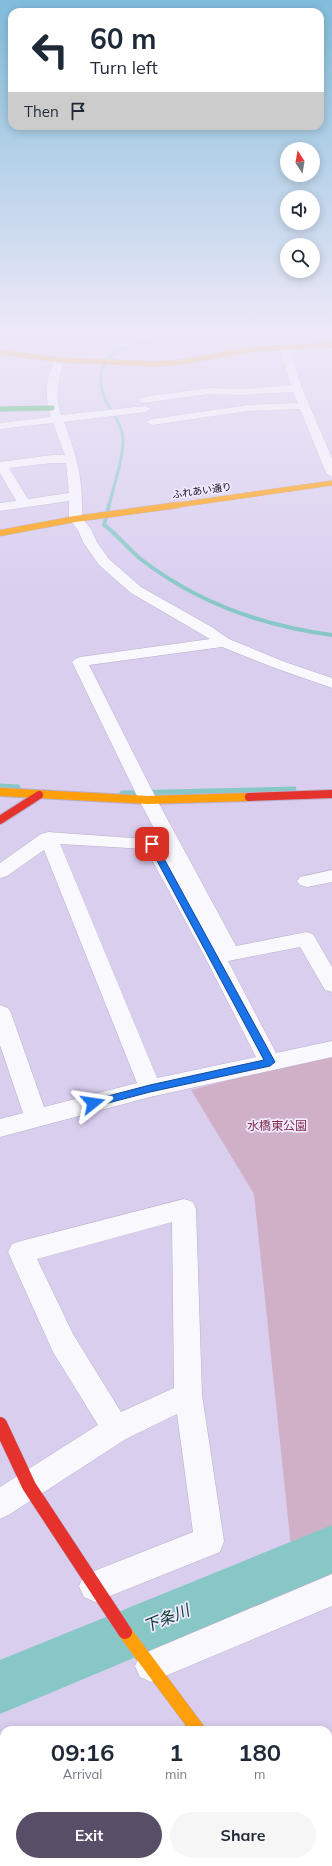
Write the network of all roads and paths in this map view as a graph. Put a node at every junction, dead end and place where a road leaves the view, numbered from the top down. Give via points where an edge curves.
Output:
1 (48, 421) edge
2 (58, 421) edge
3 (151, 421) edge
4 (175, 421) edge
5 (310, 421) edge
6 (0, 426) edge
7 (71, 459) junction
8 (1, 466) edge
9 (332, 473) edge
10 (332, 483) edge
11 (77, 496) junction
12 (24, 503) junction
13 (0, 507) edge
14 (75, 519) junction
15 (0, 533) edge
16 (224, 642) junction
17 (313, 676) junction
18 (332, 678) edge
19 (332, 683) edge
20 (0, 792) edge
21 (332, 794) edge
22 (39, 795) junction
23 (148, 800) junction
24 (0, 820) edge
25 (48, 838) junction
26 (0, 872) edge
27 (332, 876) edge
28 (307, 881) dead end
29 (222, 956) junction
30 (332, 985) edge
31 (0, 1013) edge
32 (332, 1049) edge
33 (270, 1062) junction
34 (150, 1088) junction
35 (36, 1118) junction
36 (0, 1128) edge
37 (188, 1395) junction
38 (0, 1424) edge
39 (116, 1429) junction
40 (30, 1486) junction
41 (0, 1504) edge
42 (99, 1593) junction
43 (330, 1595) edge
44 (151, 1666) junction
45 (195, 1726) edge

1 - 6 street
2 - 7 street
3 - 4 street via 153,425
5 - 9 street
7 - 8 street
7 - 11 street
8 - 12 street
10 - 14 street, ふれあい通り
11 - 12 street
11 - 14 street
12 - 13 street
14 - 15 street, ふれあい通り
14 - 16 street via 104,562 136,590
16 - 17 street
16 - 23 street via 80,662
17 - 18 street
17 - 19 street
20 - 22 street
21 - 23 street
22 - 23 street
22 - 24 street
23 - 29 street
25 - 26 street
25 - 29 street via 152,844
25 - 34 street
27 - 28 street
29 - 30 street via 306,939
29 - 33 street
31 - 35 street
32 - 33 street
33 - 34 street
34 - 35 street
35 - 36 street
37 - 39 street
37 - 39 street via 184,1209 21,1252 63,1343
37 - 42 street via 209,1541
38 - 40 street
39 - 40 street
40 - 41 street
40 - 42 street
42 - 44 street via 130,1640
43 - 44 street
44 - 45 street

